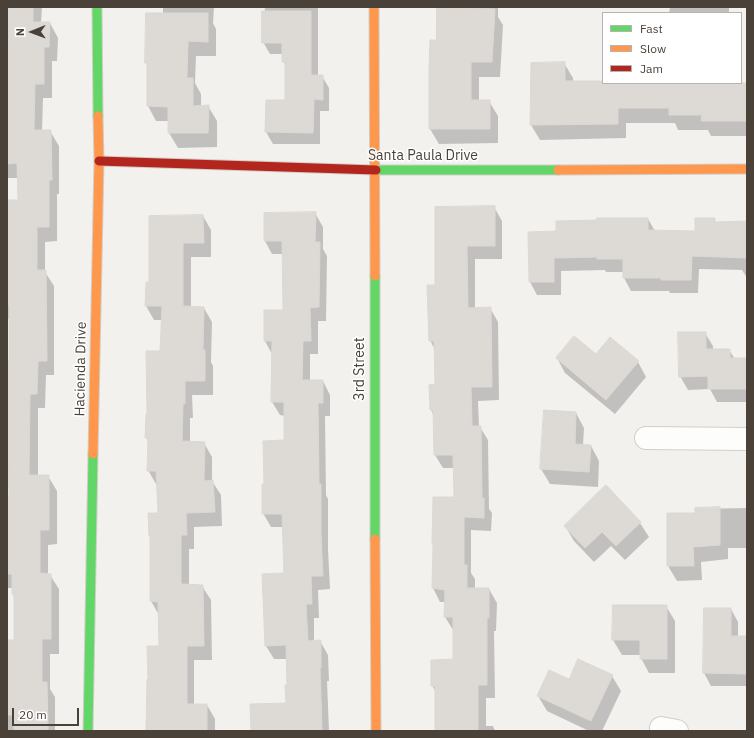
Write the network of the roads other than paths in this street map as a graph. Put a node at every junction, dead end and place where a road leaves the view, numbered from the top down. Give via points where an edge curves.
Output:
1 (97, 7) edge
2 (374, 7) edge
3 (99, 161) junction
4 (747, 169) edge
5 (374, 170) junction
6 (646, 438) dead end
7 (747, 439) edge
8 (88, 731) edge
9 (376, 731) edge

1 - 3 street, Hacienda Drive
2 - 5 street, 3rd Street
3 - 5 street, Santa Paula Drive
3 - 8 street, Hacienda Drive
4 - 5 street, Santa Paula Drive
5 - 9 street, 3rd Street
6 - 7 street

